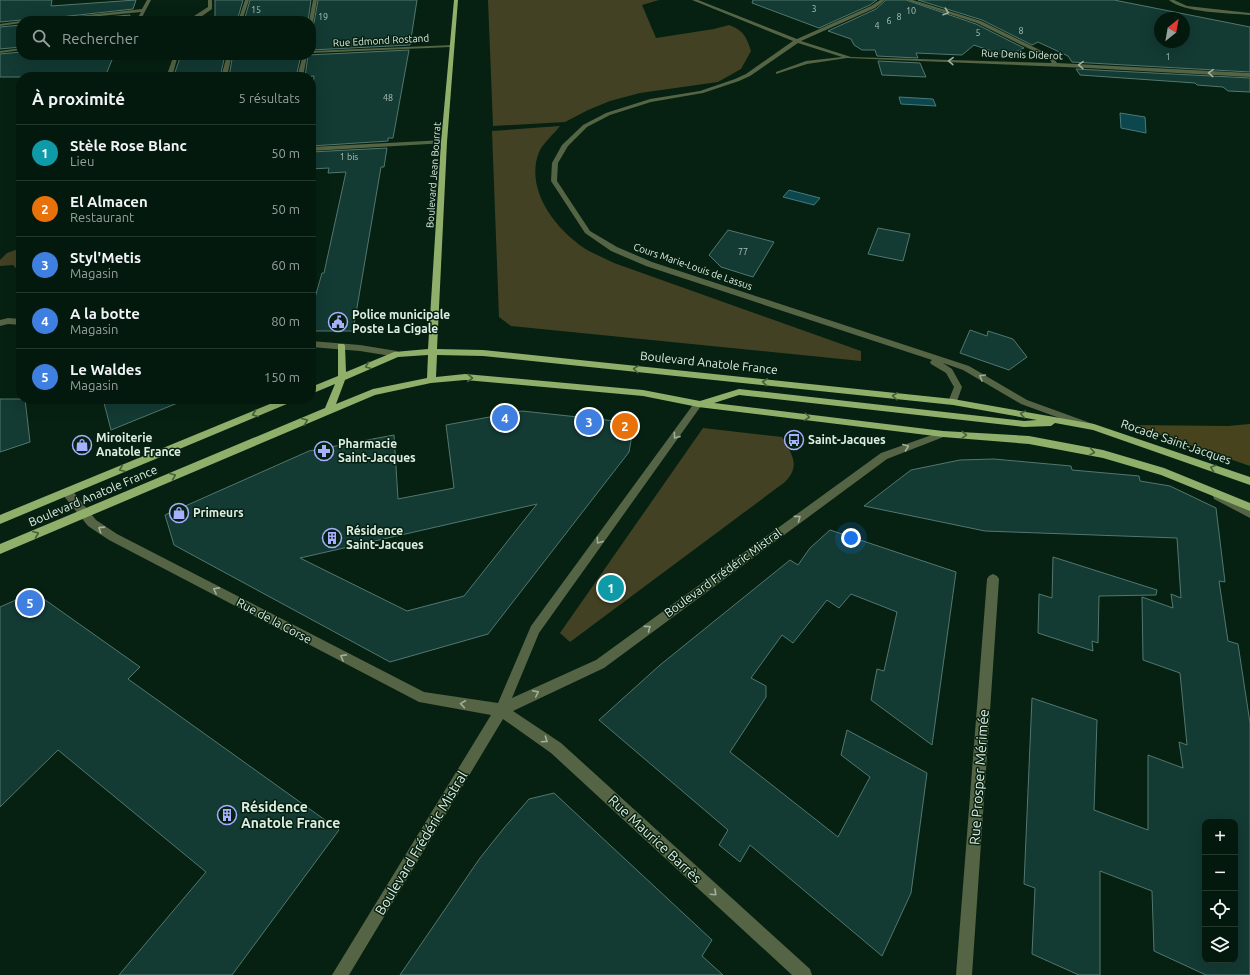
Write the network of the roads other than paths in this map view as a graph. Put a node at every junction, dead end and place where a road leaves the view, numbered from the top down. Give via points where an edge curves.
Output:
1 (149, 0) edge
2 (210, 0) edge
3 (247, 0) edge
4 (315, 0) edge
5 (456, 0) edge
6 (694, 0) edge
7 (883, 0) edge
8 (909, 0) edge
9 (1170, 0) edge
10 (144, 10) junction
11 (1250, 14) edge
12 (85, 16) edge
13 (141, 16) edge
14 (198, 16) edge
15 (242, 16) edge
16 (312, 16) edge
17 (16, 23) edge
18 (0, 25) edge
19 (797, 41) junction
20 (451, 46) junction
21 (16, 50) edge
22 (0, 52) edge
23 (316, 52) edge
24 (850, 58) junction
25 (174, 60) edge
26 (228, 60) edge
27 (304, 60) edge
28 (1055, 64) junction
29 (171, 72) edge
30 (225, 72) edge
31 (301, 72) edge
32 (778, 73) dead end
33 (1250, 75) edge
34 (444, 142) junction
35 (316, 149) edge
36 (16, 322) edge
37 (0, 323) edge
38 (316, 344) edge
39 (341, 346) junction
40 (433, 352) junction
41 (397, 354) junction
42 (922, 354) junction
43 (342, 377) junction
44 (431, 380) junction
45 (316, 389) edge
46 (953, 402) junction
47 (279, 404) edge
48 (698, 404) junction
49 (329, 411) junction
50 (1076, 423) junction
51 (1094, 427) junction
52 (943, 434) junction
53 (1250, 481) edge
54 (67, 492) junction
55 (1209, 492) junction
56 (1250, 507) edge
57 (85, 513) junction
58 (1250, 514) edge
59 (0, 520) edge
60 (0, 550) edge
61 (994, 579) dead end
62 (501, 710) junction
63 (340, 975) edge
64 (804, 975) edge
65 (964, 975) edge

1 - 10 street
2 - 14 street via 210,8
3 - 15 street
4 - 16 street
5 - 20 main road, Boulevard Jean Bourrat
6 - 19 street
7 - 19 street, Cours Marie-Louis de Lassus via 873,7
8 -> 28 street via 979,22 1050,57
9 - 11 street via 1187,7
10 - 12 street
10 - 13 street
17 - 18 street
19 - 24 street, Rue Denis Diderot
19 - 42 street, Cours Marie-Louis de Lassus via 737,80 701,92 628,107 590,122 565,145 555,163 554,181 587,232 614,249 649,264
20 - 23 street, Rue Edmond Rostand
20 - 34 main road, Boulevard Jean Bourrat
21 - 22 street
28 -> 24 street, Rue Denis Diderot
24 - 32 street via 806,63
25 - 29 street
26 - 30 street
27 - 31 street
33 -> 28 street, Rue Denis Diderot
34 - 35 street
34 - 40 main road, Boulevard Jean Bourrat
36 - 37 street
38 - 39 street
39 - 41 street
39 - 43 main road
40 - 41 main road, Boulevard Anatole France
40 - 44 main road, Boulevard Jean Bourrat
46 -> 40 main road, Boulevard Anatole France via 483,353
41 -> 43 main road, Boulevard Anatole France
42 - 46 street, Cours Marie-Louis de Lassus via 949,371 958,387
51 -> 42 street, Cours Marie-Louis de Lassus via 1024,402 966,368
43 - 45 main road, Boulevard Anatole France
43 - 49 main road
44 -> 48 main road, Boulevard Anatole France via 465,377 635,392
44 - 49 main road, Boulevard Anatole France via 373,392
50 -> 46 main road, Boulevard Anatole France
47 -> 54 main road, Boulevard Anatole France
48 - 50 main road, Boulevard Anatole France via 739,392 1024,424
48 -> 52 main road, Boulevard Anatole France
48 -> 62 street, Boulevard Frédéric Mistral via 535,630
57 -> 49 main road, Boulevard Anatole France
50 - 51 main road, Boulevard Anatole France
53 -> 51 main road, Rocade Saint-Jacques
52 -> 55 main road, Boulevard Anatole France via 1029,440 1103,454 1164,472
62 -> 52 street, Boulevard Frédéric Mistral via 600,664 884,456
54 - 57 street, Rue de la Corse
54 - 59 main road, Boulevard Anatole France
55 - 56 main road
55 - 58 street
60 -> 57 main road, Boulevard Anatole France
62 -> 57 street, Rue de la Corse via 423,698 113,537 92,523
61 - 65 street, Rue Prosper Mérimée
62 - 63 street, Boulevard Frédéric Mistral
62 -> 64 street, Rue Maurice Barrès via 556,748

